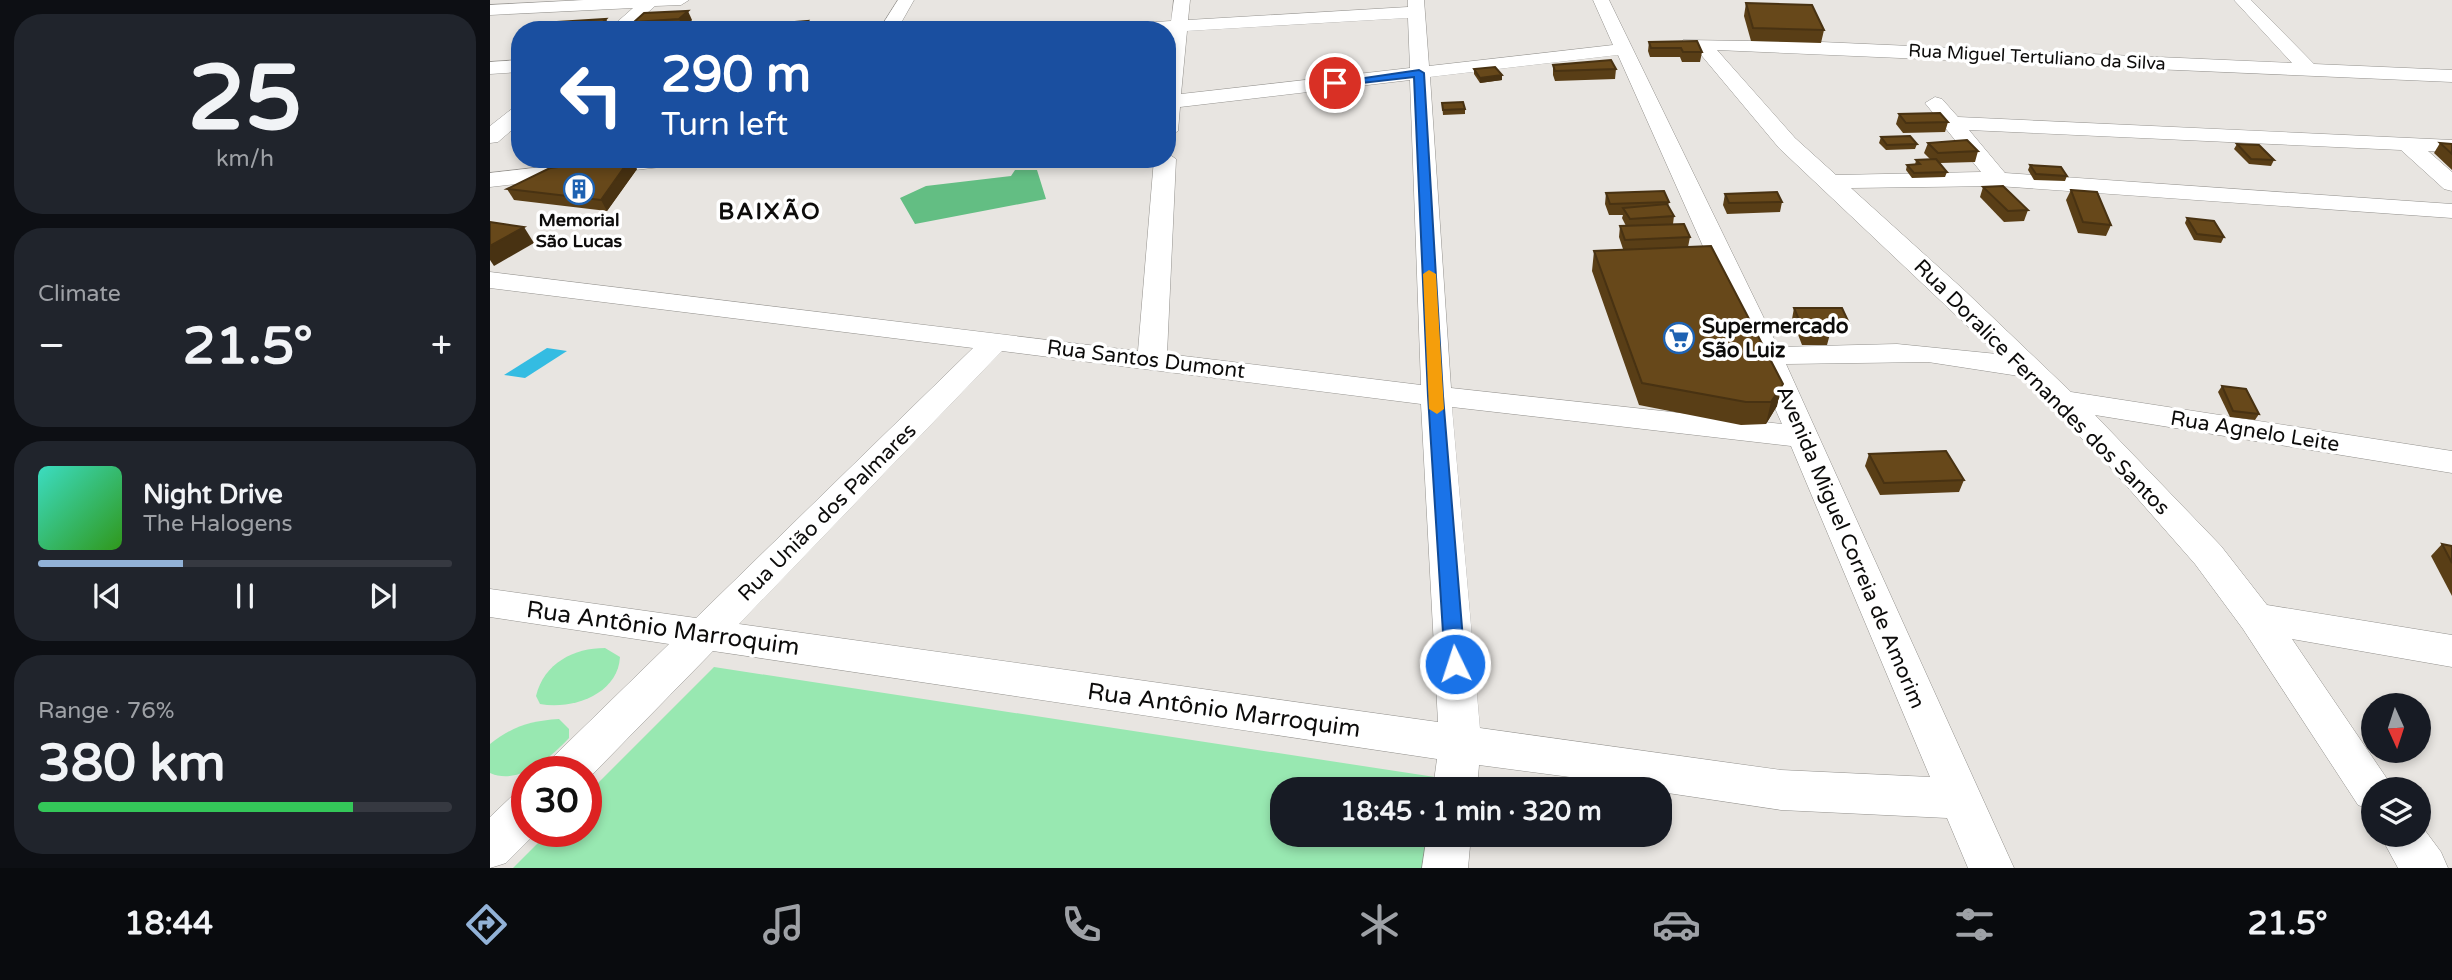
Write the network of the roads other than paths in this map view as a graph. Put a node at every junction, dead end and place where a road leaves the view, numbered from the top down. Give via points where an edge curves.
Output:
1 (681, 0) edge
2 (906, 0) edge
3 (1182, 0) edge
4 (1601, 0) edge
5 (2242, 0) edge
6 (651, 1) edge
7 (1416, 6) edge
8 (490, 10) edge
9 (628, 21) edge
10 (893, 21) edge
11 (1176, 26) edge
12 (1180, 26) junction
13 (1631, 45) junction
14 (1689, 45) joint
15 (1176, 51) edge
16 (511, 67) edge
17 (490, 68) edge
18 (2308, 69) junction
19 (1419, 73) junction
20 (2452, 76) edge
21 (1176, 101) edge
22 (1935, 103) dead end
23 (511, 120) edge
24 (1954, 123) junction
25 (490, 137) edge
26 (2407, 144) junction
27 (2452, 146) edge
28 (592, 168) edge
29 (1165, 168) edge
30 (549, 173) junction
31 (1998, 179) junction
32 (490, 180) edge
33 (1828, 182) junction
34 (2452, 184) edge
35 (490, 203) edge
36 (2452, 211) edge
37 (490, 279) edge
38 (997, 340) junction
39 (1768, 356) junction
40 (1152, 360) junction
41 (2025, 368) junction
42 (1436, 396) junction
43 (2059, 400) junction
44 (1802, 437) junction
45 (2452, 462) edge
46 (490, 603) edge
47 (2256, 618) junction
48 (707, 634) junction
49 (2452, 651) edge
50 (1460, 745) junction
51 (583, 756) edge
52 (1456, 777) edge
53 (2364, 777) edge
54 (1960, 799) junction
55 (511, 828) edge
56 (1448, 847) edge
57 (2410, 847) edge
58 (490, 848) edge
59 (1445, 868) edge
60 (1991, 868) edge
61 (2425, 868) edge

1 - 6 street
2 - 10 street
3 - 12 street
4 - 13 street, Avenida Miguel Correia de Amorim
5 - 18 street
6 - 8 street
6 - 9 street
7 - 12 street
7 - 19 street
11 - 12 street
12 - 15 street
13 - 19 street
13 - 39 street, Avenida Miguel Correia de Amorim
14 - 18 street, Rua Miguel Tertuliano da Silva
14 - 33 street, Rua Doralice Fernandes dos Santos
16 - 17 street
18 - 20 street, Rua Miguel Tertuliano da Silva
19 - 21 street
19 - 42 street
22 - 24 street
23 - 25 street
24 - 26 street
24 - 31 street
26 - 27 street
26 - 34 street
28 - 30 street
29 - 40 street
30 - 32 street
30 - 35 street
31 - 33 street
31 - 36 street
33 - 41 street, Rua Doralice Fernandes dos Santos via 1955,296
37 - 38 street, Rua Santos Dumont
38 - 40 street, Rua Santos Dumont
38 - 48 street, Rua União dos Palmares
39 - 41 street via 1893,350 1981,358
39 - 44 street, Avenida Miguel Correia de Amorim
40 - 42 street, Rua Santos Dumont
41 - 43 street, Rua Doralice Fernandes dos Santos
42 - 44 street, Rua Santos Dumont
42 - 50 street
43 - 45 street, Rua Agnelo Leite
43 - 47 street, Rua Doralice Fernandes dos Santos via 2120,458 2208,555
44 - 54 street, Avenida Miguel Correia de Amorim
46 - 48 street, Rua Antônio Marroquim
47 - 49 street
47 - 53 street, Rua Doralice Fernandes dos Santos
48 - 50 street, Rua Antônio Marroquim
48 - 51 street, Rua União dos Palmares
50 - 52 street
50 - 54 street, Rua Antônio Marroquim via 1781,790
54 - 60 street, Avenida Miguel Correia de Amorim
55 - 58 street
56 - 59 street
57 - 61 street

